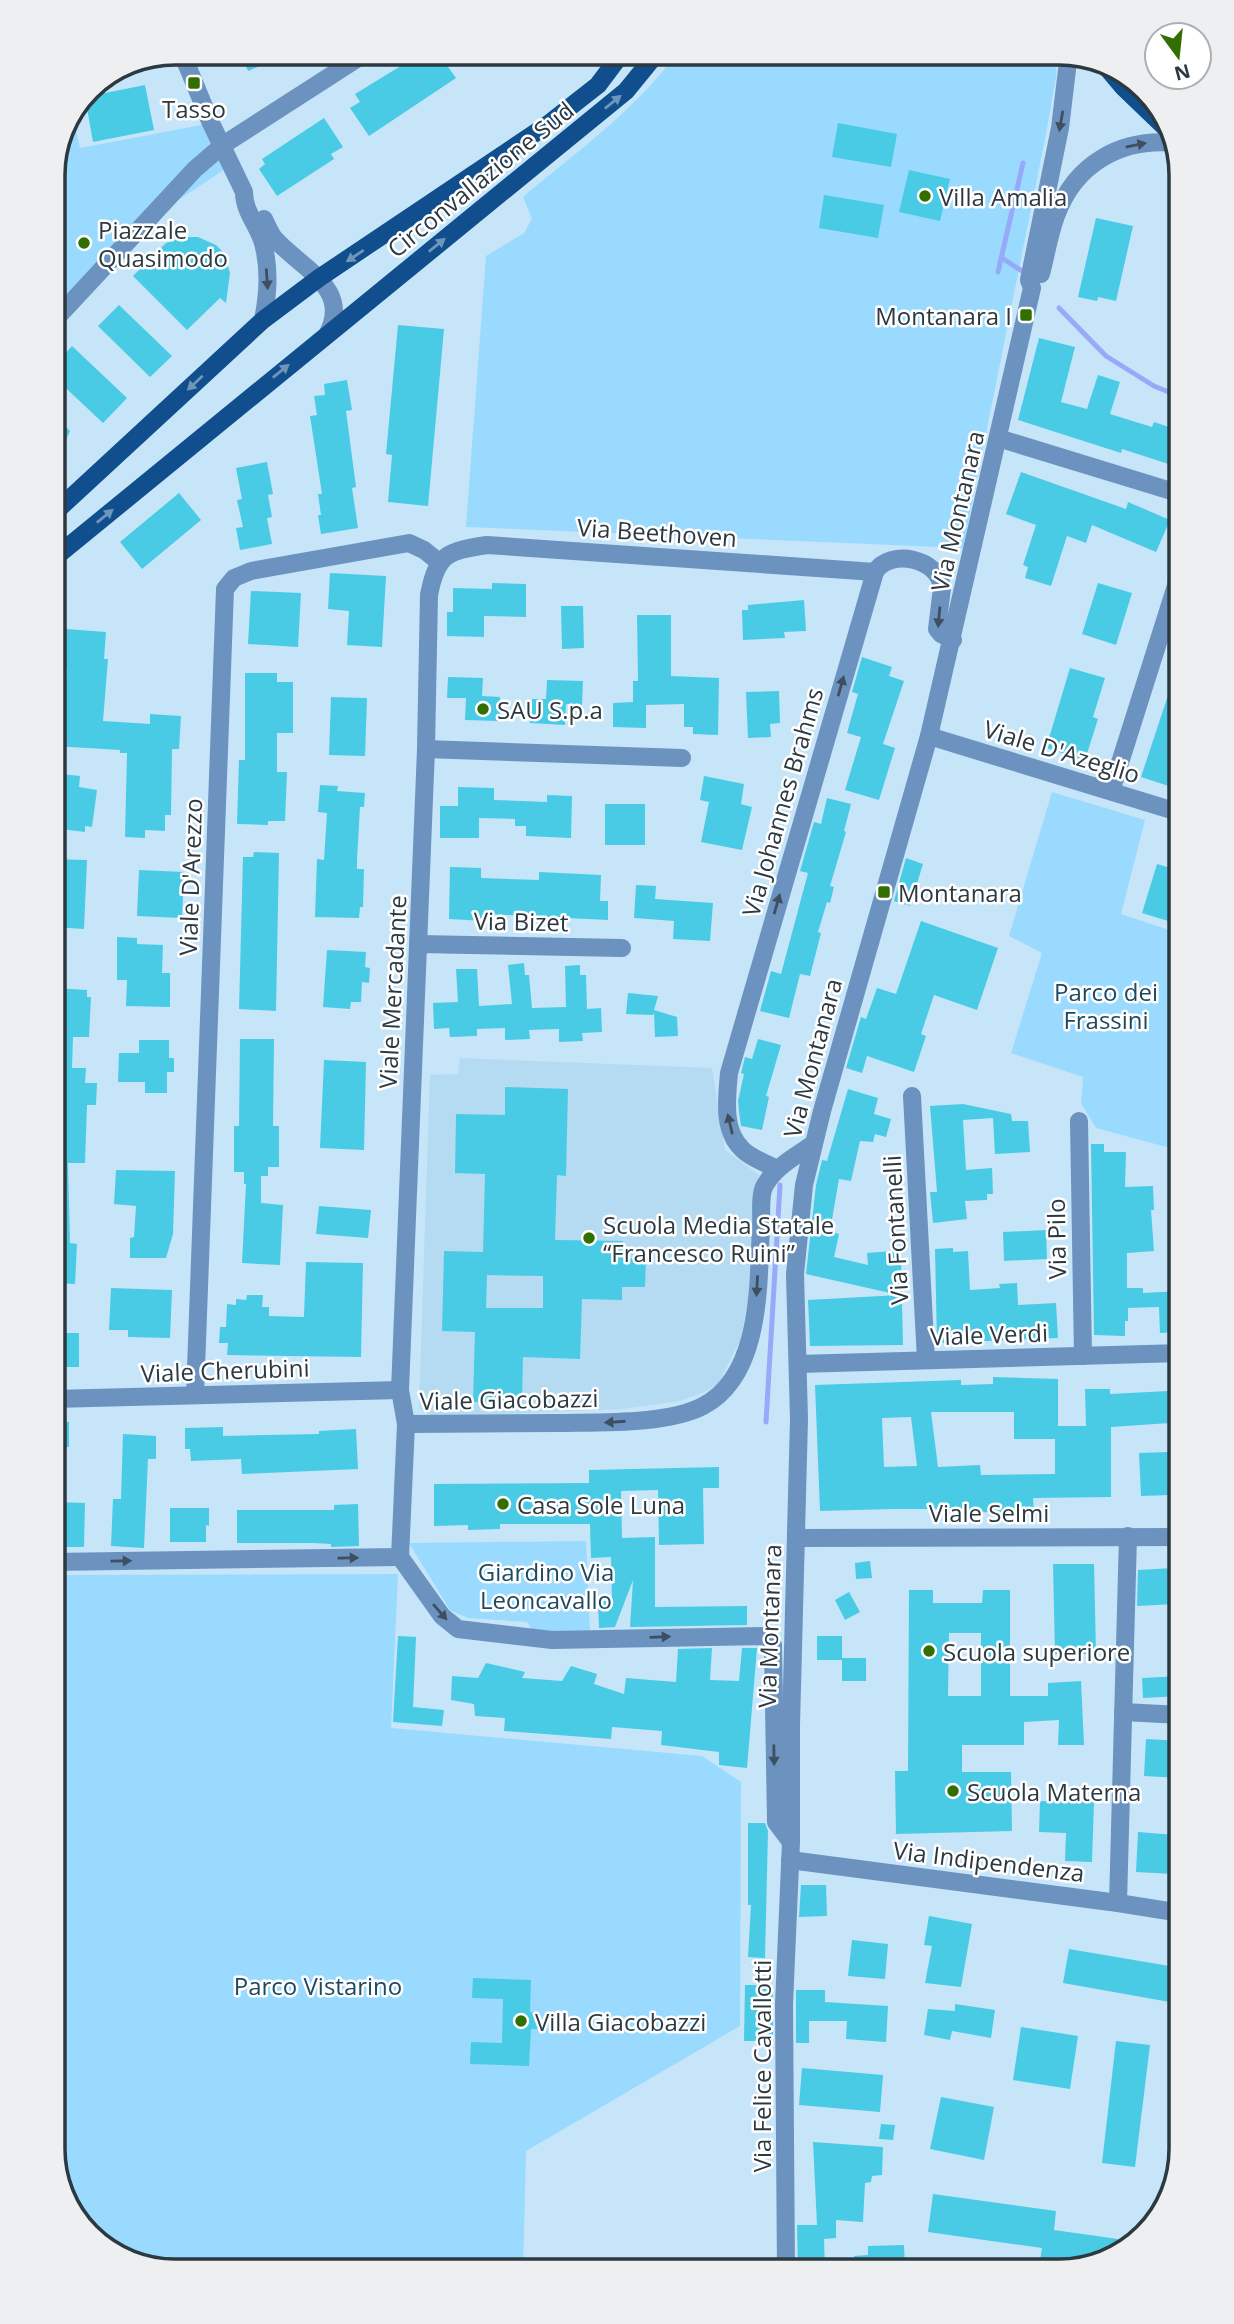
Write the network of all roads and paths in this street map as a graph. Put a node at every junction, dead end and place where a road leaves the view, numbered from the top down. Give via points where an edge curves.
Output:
1 (187, 65) edge
2 (346, 65) edge
3 (613, 65) edge
4 (647, 65) edge
5 (1068, 65) edge
6 (1120, 84) edge
7 (1149, 112) edge
8 (1164, 143) edge
9 (223, 145) junction
10 (244, 192) junction
11 (319, 278) junction
12 (1032, 288) junction
13 (65, 309) edge
14 (263, 320) junction
15 (327, 335) junction
16 (998, 438) junction
17 (1169, 490) edge
18 (65, 503) edge
19 (65, 549) edge
20 (439, 562) junction
21 (875, 572) junction
22 (1169, 608) edge
23 (953, 640) junction
24 (929, 736) junction
25 (426, 749) junction
26 (682, 758) dead end
27 (1111, 791) junction
28 (1169, 809) edge
29 (419, 944) junction
30 (622, 948) dead end
31 (912, 1096) dead end
32 (1079, 1121) dead end
33 (813, 1144) junction
34 (776, 1169) junction
35 (1169, 1353) edge
36 (1083, 1356) junction
37 (926, 1360) junction
38 (798, 1364) junction
39 (400, 1390) junction
40 (195, 1395) junction
41 (65, 1399) edge
42 (406, 1424) junction
43 (1128, 1536) junction
44 (1169, 1537) edge
45 (796, 1538) junction
46 (400, 1558) junction
47 (65, 1562) edge
48 (1123, 1712) junction
49 (1169, 1714) edge
50 (790, 1851) junction
51 (1118, 1902) junction
52 (1169, 1911) edge
53 (786, 2259) edge

1 - 9 street
2 - 9 street
3 -> 11 main road, Circonvallazione Sud via 598,85 547,125
15 -> 4 main road, Circonvallazione Sud via 626,92
5 -> 12 street, Via Montanara via 1060,128 1028,280
6 - 7 main road
12 -> 8 street, Via Montanara via 1039,282 1063,198 1084,169 1129,146
9 - 10 street
9 - 13 street via 195,169
10 - 11 street via 253,196 273,237
10 -> 14 street via 244,204 262,242 269,284
11 - 14 main road, Circonvallazione Sud
11 - 15 street via 334,299
12 - 16 street, Via Montanara
14 -> 18 main road, Circonvallazione Sud
19 -> 15 main road, Circonvallazione Sud
16 - 17 street
16 - 23 street, Via Montanara
20 - 21 street, Via Beethoven via 460,550 487,545
20 - 25 street, Viale Mercadante via 429,595
20 - 40 street, Viale D'Arezzo via 409,542 251,571 234,578 225,589
21 -> 23 street via 879,565 896,559 934,569 942,588 937,629
34 -> 21 street, Via Johannes Brahms via 742,1150 733,1136 727,1118 729,1073
22 - 27 street
23 - 24 street, Via Montanara
24 - 27 street, Viale D'Azeglio
24 - 33 street, Via Montanara
25 - 26 street
25 - 29 street, Viale Mercadante
27 - 28 street, Viale D'Azeglio
29 - 30 street, Via Bizet
29 - 39 street, Viale Mercadante
31 - 37 street, Via Fontanelli
32 - 36 street, Via Pilo
33 - 34 street
33 - 38 street, Via Montanara via 795,1274
34 -> 42 street, Viale Giacobazzi via 763,1188 750,1340 723,1393 701,1407 656,1419
35 - 36 street, Viale Verdi
36 - 37 street, Viale Verdi
37 - 38 street, Viale Verdi
38 - 45 street, Via Montanara
39 - 40 street, Viale Cherubini
39 - 42 street, Viale Mercadante
40 - 41 street, Viale Cherubini
42 - 46 street, Viale Giacobazzi
43 - 44 street, Viale Selmi
43 - 45 street, Viale Selmi
43 - 48 street
45 - 50 street, Via Montanara
47 -> 46 street
46 -> 50 street via 442,1616 458,1629 552,1640 768,1636 772,1645 776,1822
48 - 49 street
48 - 51 street
50 - 51 street, Via Indipendenza
50 - 53 street, Via Felice Cavallotti via 783,2016
51 - 52 street, Via Indipendenza

